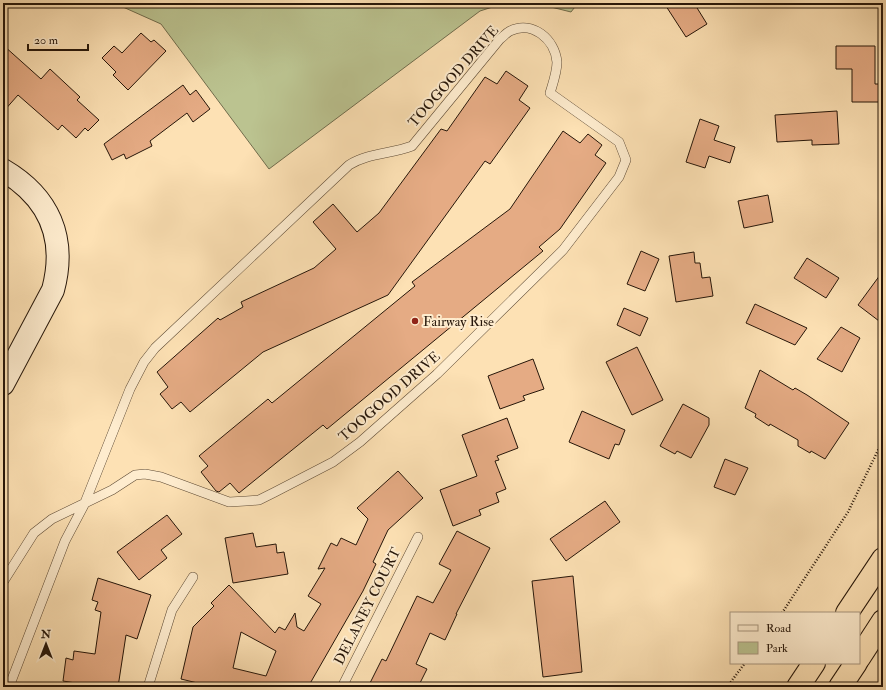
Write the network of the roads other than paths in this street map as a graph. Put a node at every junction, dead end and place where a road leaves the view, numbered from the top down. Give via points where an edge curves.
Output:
1 (3, 170) edge
2 (3, 384) edge
3 (84, 505) junction
4 (418, 537) dead end
5 (883, 559) edge
6 (193, 577) dead end
7 (3, 582) edge
8 (848, 612) edge
9 (883, 622) edge
10 (860, 656) edge
11 (813, 664) edge
12 (855, 664) edge
13 (9, 687) edge
14 (148, 687) edge
15 (342, 687) edge
16 (798, 687) edge
17 (840, 687) edge

1 - 2 main road via 25,185 44,207 55,235 58,261 53,290
3 - 3 lane, TOOGOOD DRIVE via 130,389 144,362 155,348 349,165 360,158 412,146 500,39 510,31 521,28 542,33 554,51 557,62 550,93 619,142 626,160 619,177 563,250 436,374 360,442 333,462 259,500 229,502 161,477 145,474 135,475
3 - 7 lane via 52,520 34,533
3 - 13 lane, TOOGOOD DRIVE via 65,541
4 - 15 lane, DELANEY COURT
5 - 8 highway
6 - 14 lane via 172,610
9 - 10 highway
11 - 16 highway
12 - 17 highway

